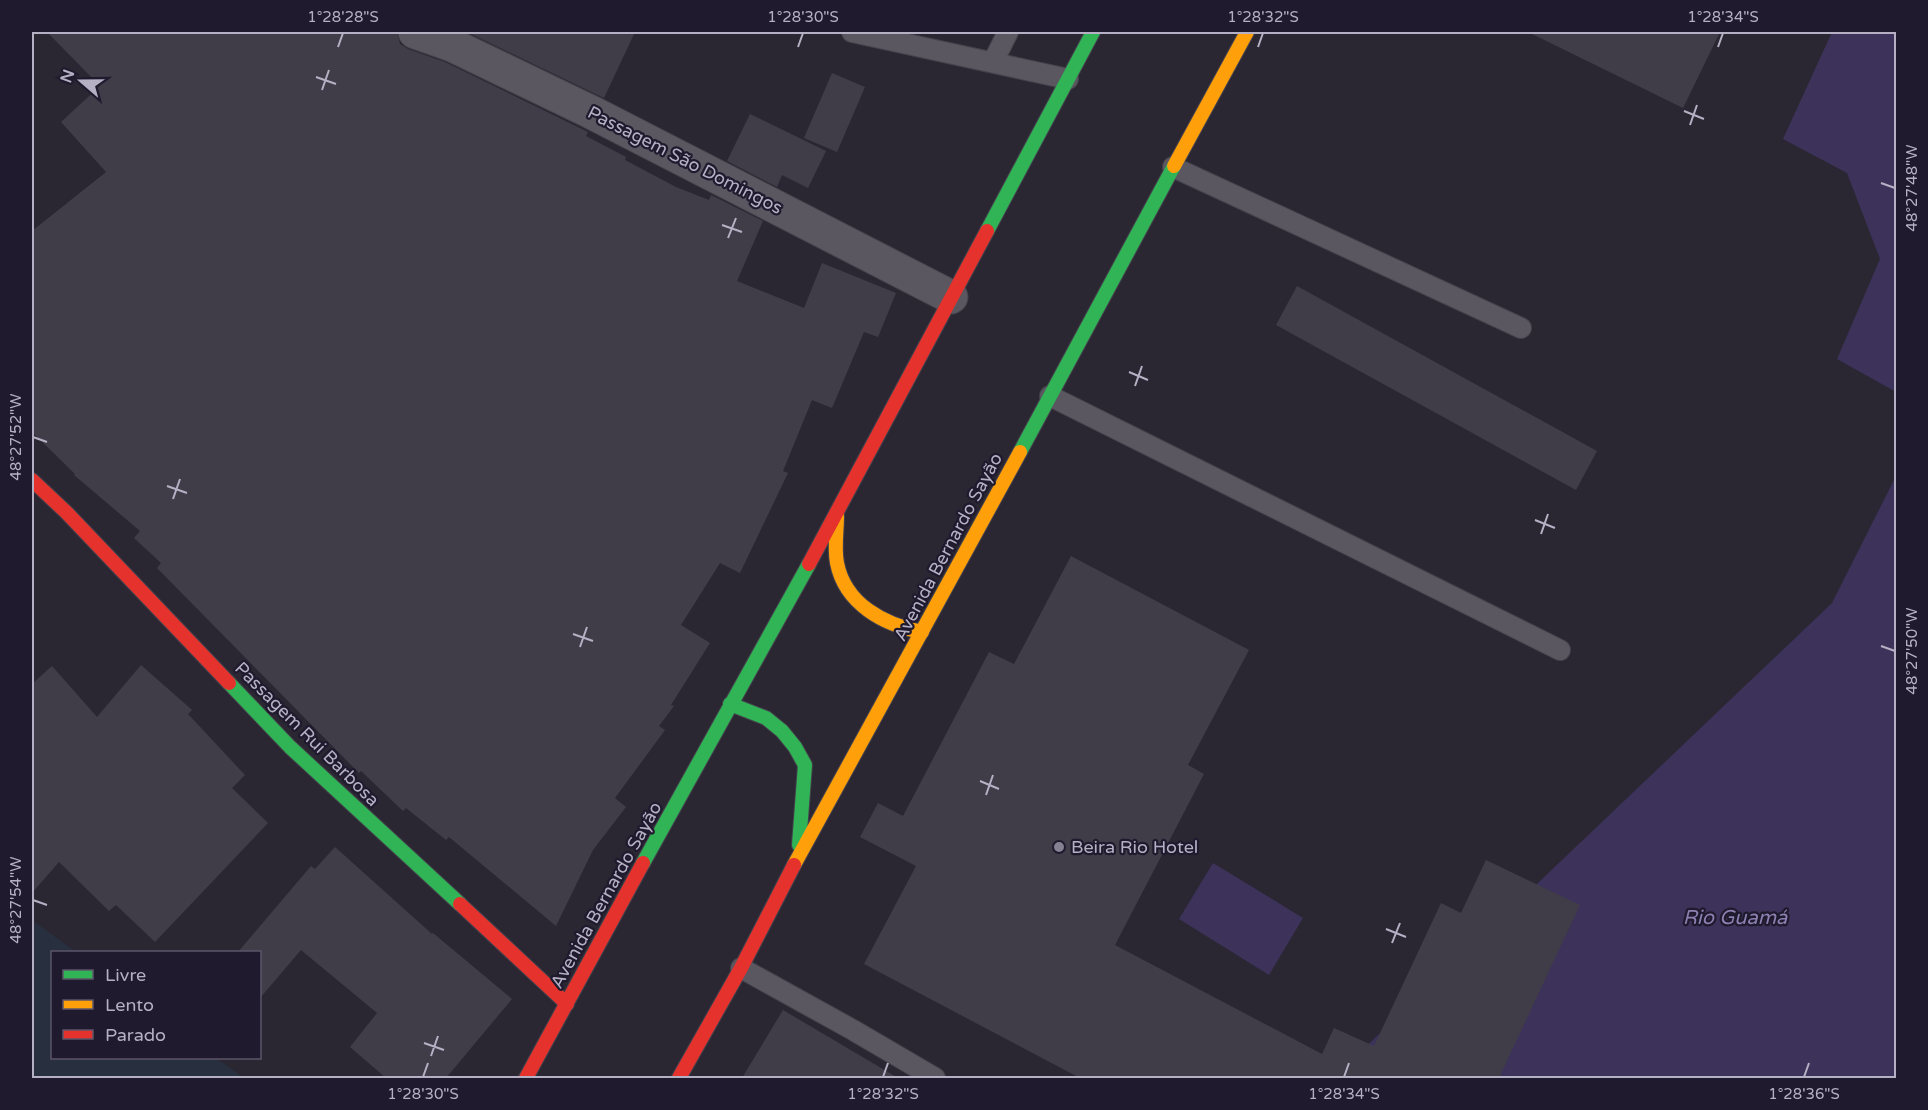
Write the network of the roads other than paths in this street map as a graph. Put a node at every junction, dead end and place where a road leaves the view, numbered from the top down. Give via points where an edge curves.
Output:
1 (415, 32) edge
2 (852, 32) edge
3 (1008, 32) edge
4 (1093, 32) edge
5 (1247, 32) edge
6 (993, 62) junction
7 (1068, 79) junction
8 (1173, 167) junction
9 (951, 297) junction
10 (1521, 328) dead end
11 (1050, 396) junction
12 (32, 480) edge
13 (837, 514) junction
14 (922, 632) junction
15 (1560, 650) dead end
16 (730, 704) junction
17 (798, 856) junction
18 (741, 968) junction
19 (567, 1004) junction
20 (526, 1078) edge
21 (679, 1078) edge
22 (935, 1078) edge

1 - 9 street, Passagem São Domingos via 452,45 591,112
2 - 6 lane
3 - 6 lane
4 - 7 main road, Avenida Bernardo Sayão
5 - 8 main road, Avenida Bernardo Sayão
6 - 7 lane
7 - 9 main road, Avenida Bernardo Sayão
8 - 10 lane
8 - 11 main road, Avenida Bernardo Sayão
9 - 13 main road, Avenida Bernardo Sayão
11 - 14 main road, Avenida Bernardo Sayão
11 - 15 lane
12 - 19 main road, Passagem Rui Barbosa via 290,747
13 - 14 main road via 837,564 855,597 885,622
13 - 16 main road, Avenida Bernardo Sayão
14 - 17 main road, Avenida Bernardo Sayão
16 - 17 main road via 766,718 782,731 805,765
16 - 19 main road, Avenida Bernardo Sayão
17 - 18 main road, Avenida Bernardo Sayão
18 - 21 main road, Avenida Bernardo Sayão
18 - 22 lane
19 - 20 main road, Avenida Bernardo Sayão

